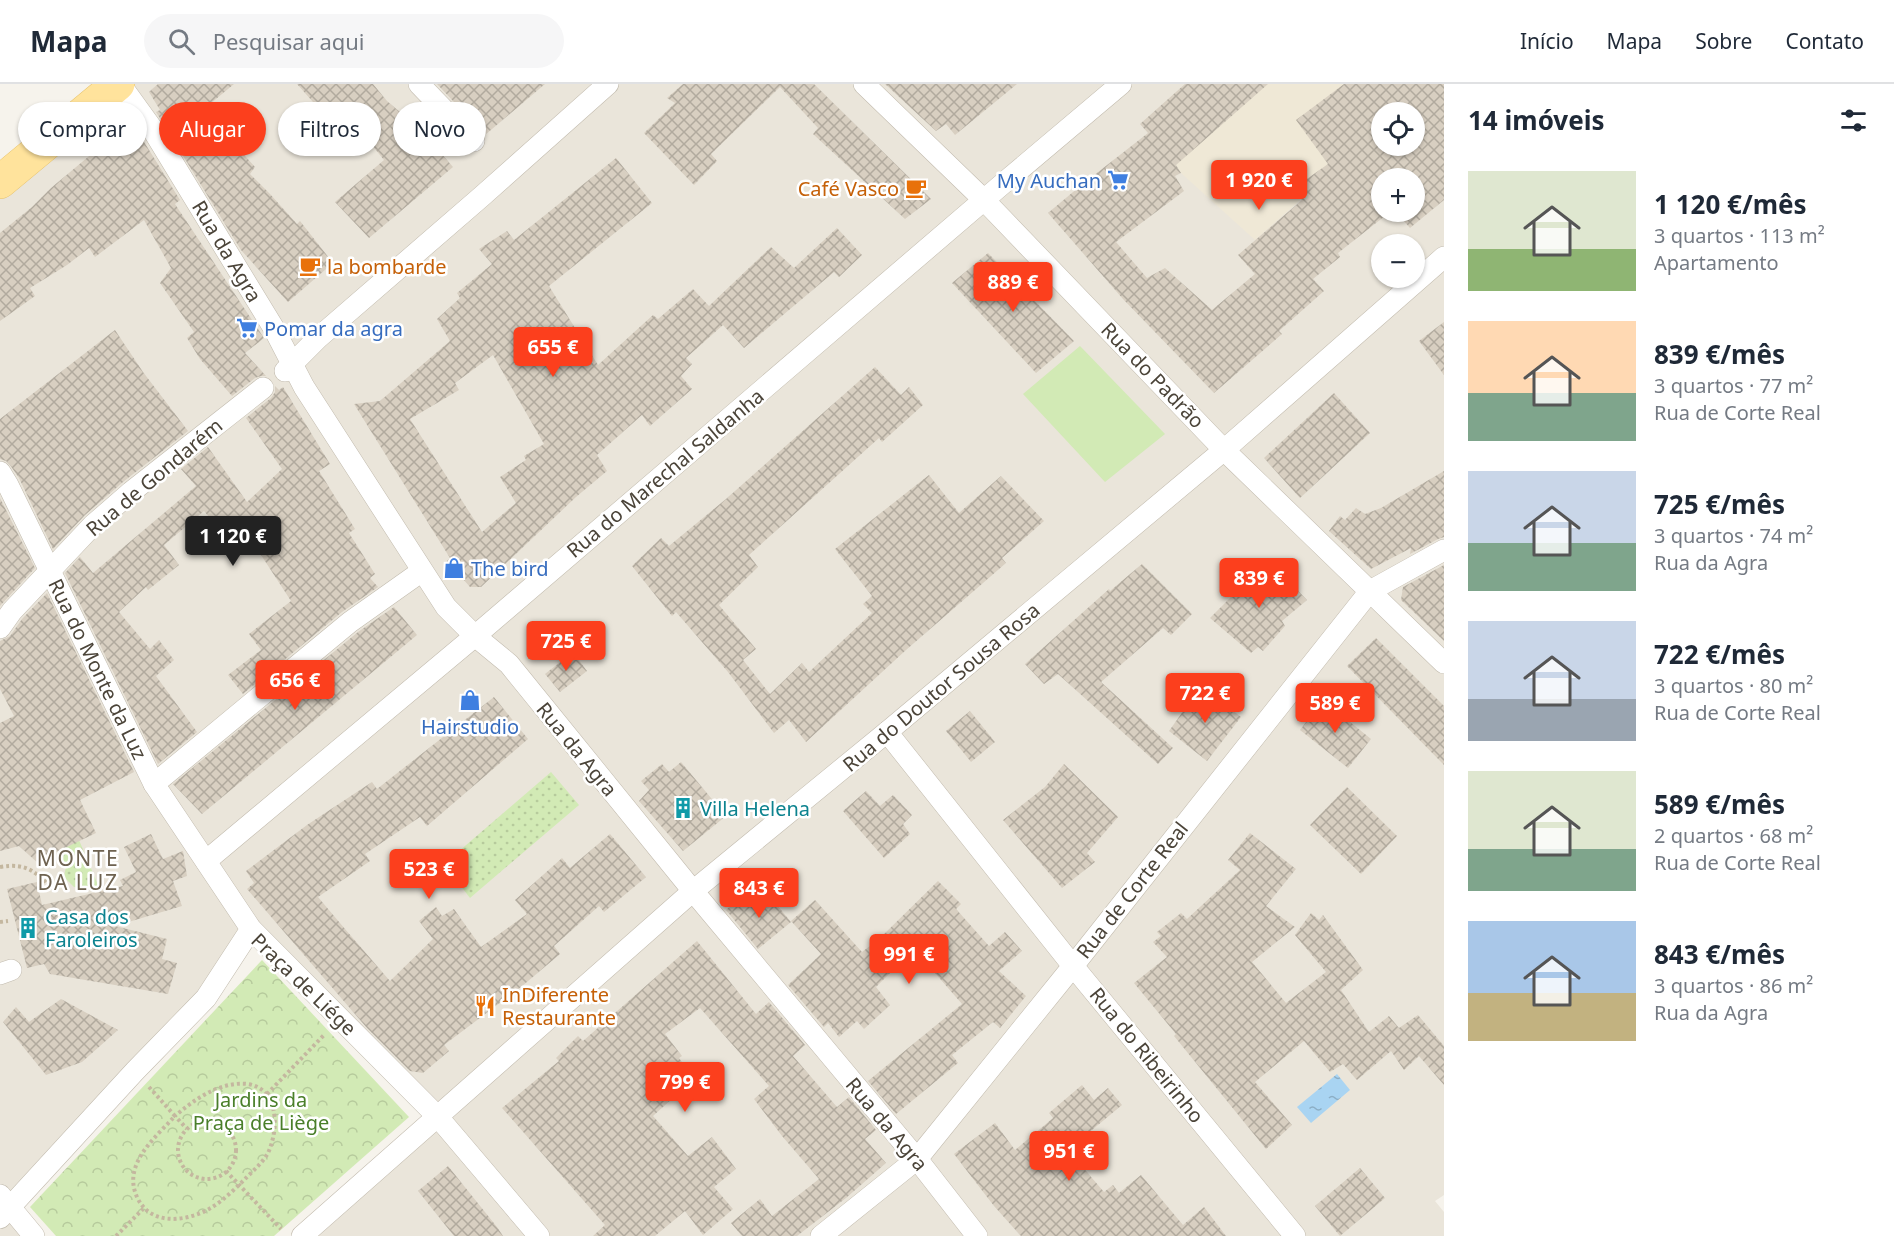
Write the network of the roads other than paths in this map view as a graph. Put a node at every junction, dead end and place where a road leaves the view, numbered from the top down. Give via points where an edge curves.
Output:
1 (119, 84) edge
2 (419, 84) edge
3 (608, 84) edge
4 (864, 84) edge
5 (1121, 84) edge
6 (436, 102) edge
7 (0, 183) edge
8 (984, 200) junction
9 (1444, 257) edge
10 (289, 368) junction
11 (261, 389) dead end
12 (1224, 450) junction
13 (0, 472) edge
14 (1444, 550) edge
15 (422, 571) junction
16 (50, 572) junction
17 (1370, 591) junction
18 (0, 628) edge
19 (475, 636) junction
20 (1444, 663) edge
21 (888, 732) junction
22 (154, 783) junction
23 (206, 861) junction
24 (693, 891) junction
25 (251, 929) junction
26 (1073, 966) junction
27 (438, 1117) junction
28 (917, 1159) junction
29 (3, 1207) edge
30 (34, 1236) edge
31 (302, 1236) edge
32 (539, 1236) edge
33 (821, 1236) edge
34 (977, 1236) edge
35 (1295, 1236) edge

1 - 7 main road
1 - 10 street, Rua da Agra via 152,127 267,317
2 - 6 street
3 - 10 street via 318,338
4 - 8 street, Rua do Padrão
5 - 8 street, Rua do Marechal Saldanha
8 - 12 street, Rua do Padrão
8 - 19 street, Rua do Marechal Saldanha
9 - 12 street, Rua do Doutor Sousa Rosa
10 - 15 street, Rua da Agra
11 - 16 street, Rua de Gondarém via 131,492 74,543
12 - 17 street, Rua do Padrão
12 - 21 street, Rua do Doutor Sousa Rosa
13 - 16 street, Rua do Monte da Luz
14 - 17 street, Rua de Corte Real
15 - 19 street, Rua da Agra via 446,607
15 - 22 street via 350,622
16 - 18 street, Rua de Gondarém
16 - 22 street, Rua do Monte da Luz
17 - 20 street, Rua do Padrão
17 - 26 street, Rua de Corte Real
19 - 23 street, Rua do Marechal Saldanha
19 - 24 street, Rua da Agra via 509,664
21 - 24 street, Rua do Doutor Sousa Rosa
21 - 26 street, Rua do Ribeirinho
22 - 23 street, Rua do Monte da Luz
23 - 25 street, Rua do Monte da Luz
24 - 27 street, Rua do Doutor Sousa Rosa
24 - 28 street, Rua da Agra
25 - 27 street, Praça de Liége
25 - 29 street, Praça de Liége via 206,998
26 - 28 street, Rua de Corte Real
26 - 35 street, Rua do Ribeirinho
27 - 31 street
27 - 32 street, Praça de Liége
28 - 33 street, Rua de Corte Real
28 - 34 street, Rua da Agra
29 - 30 street, Praça de Liége

